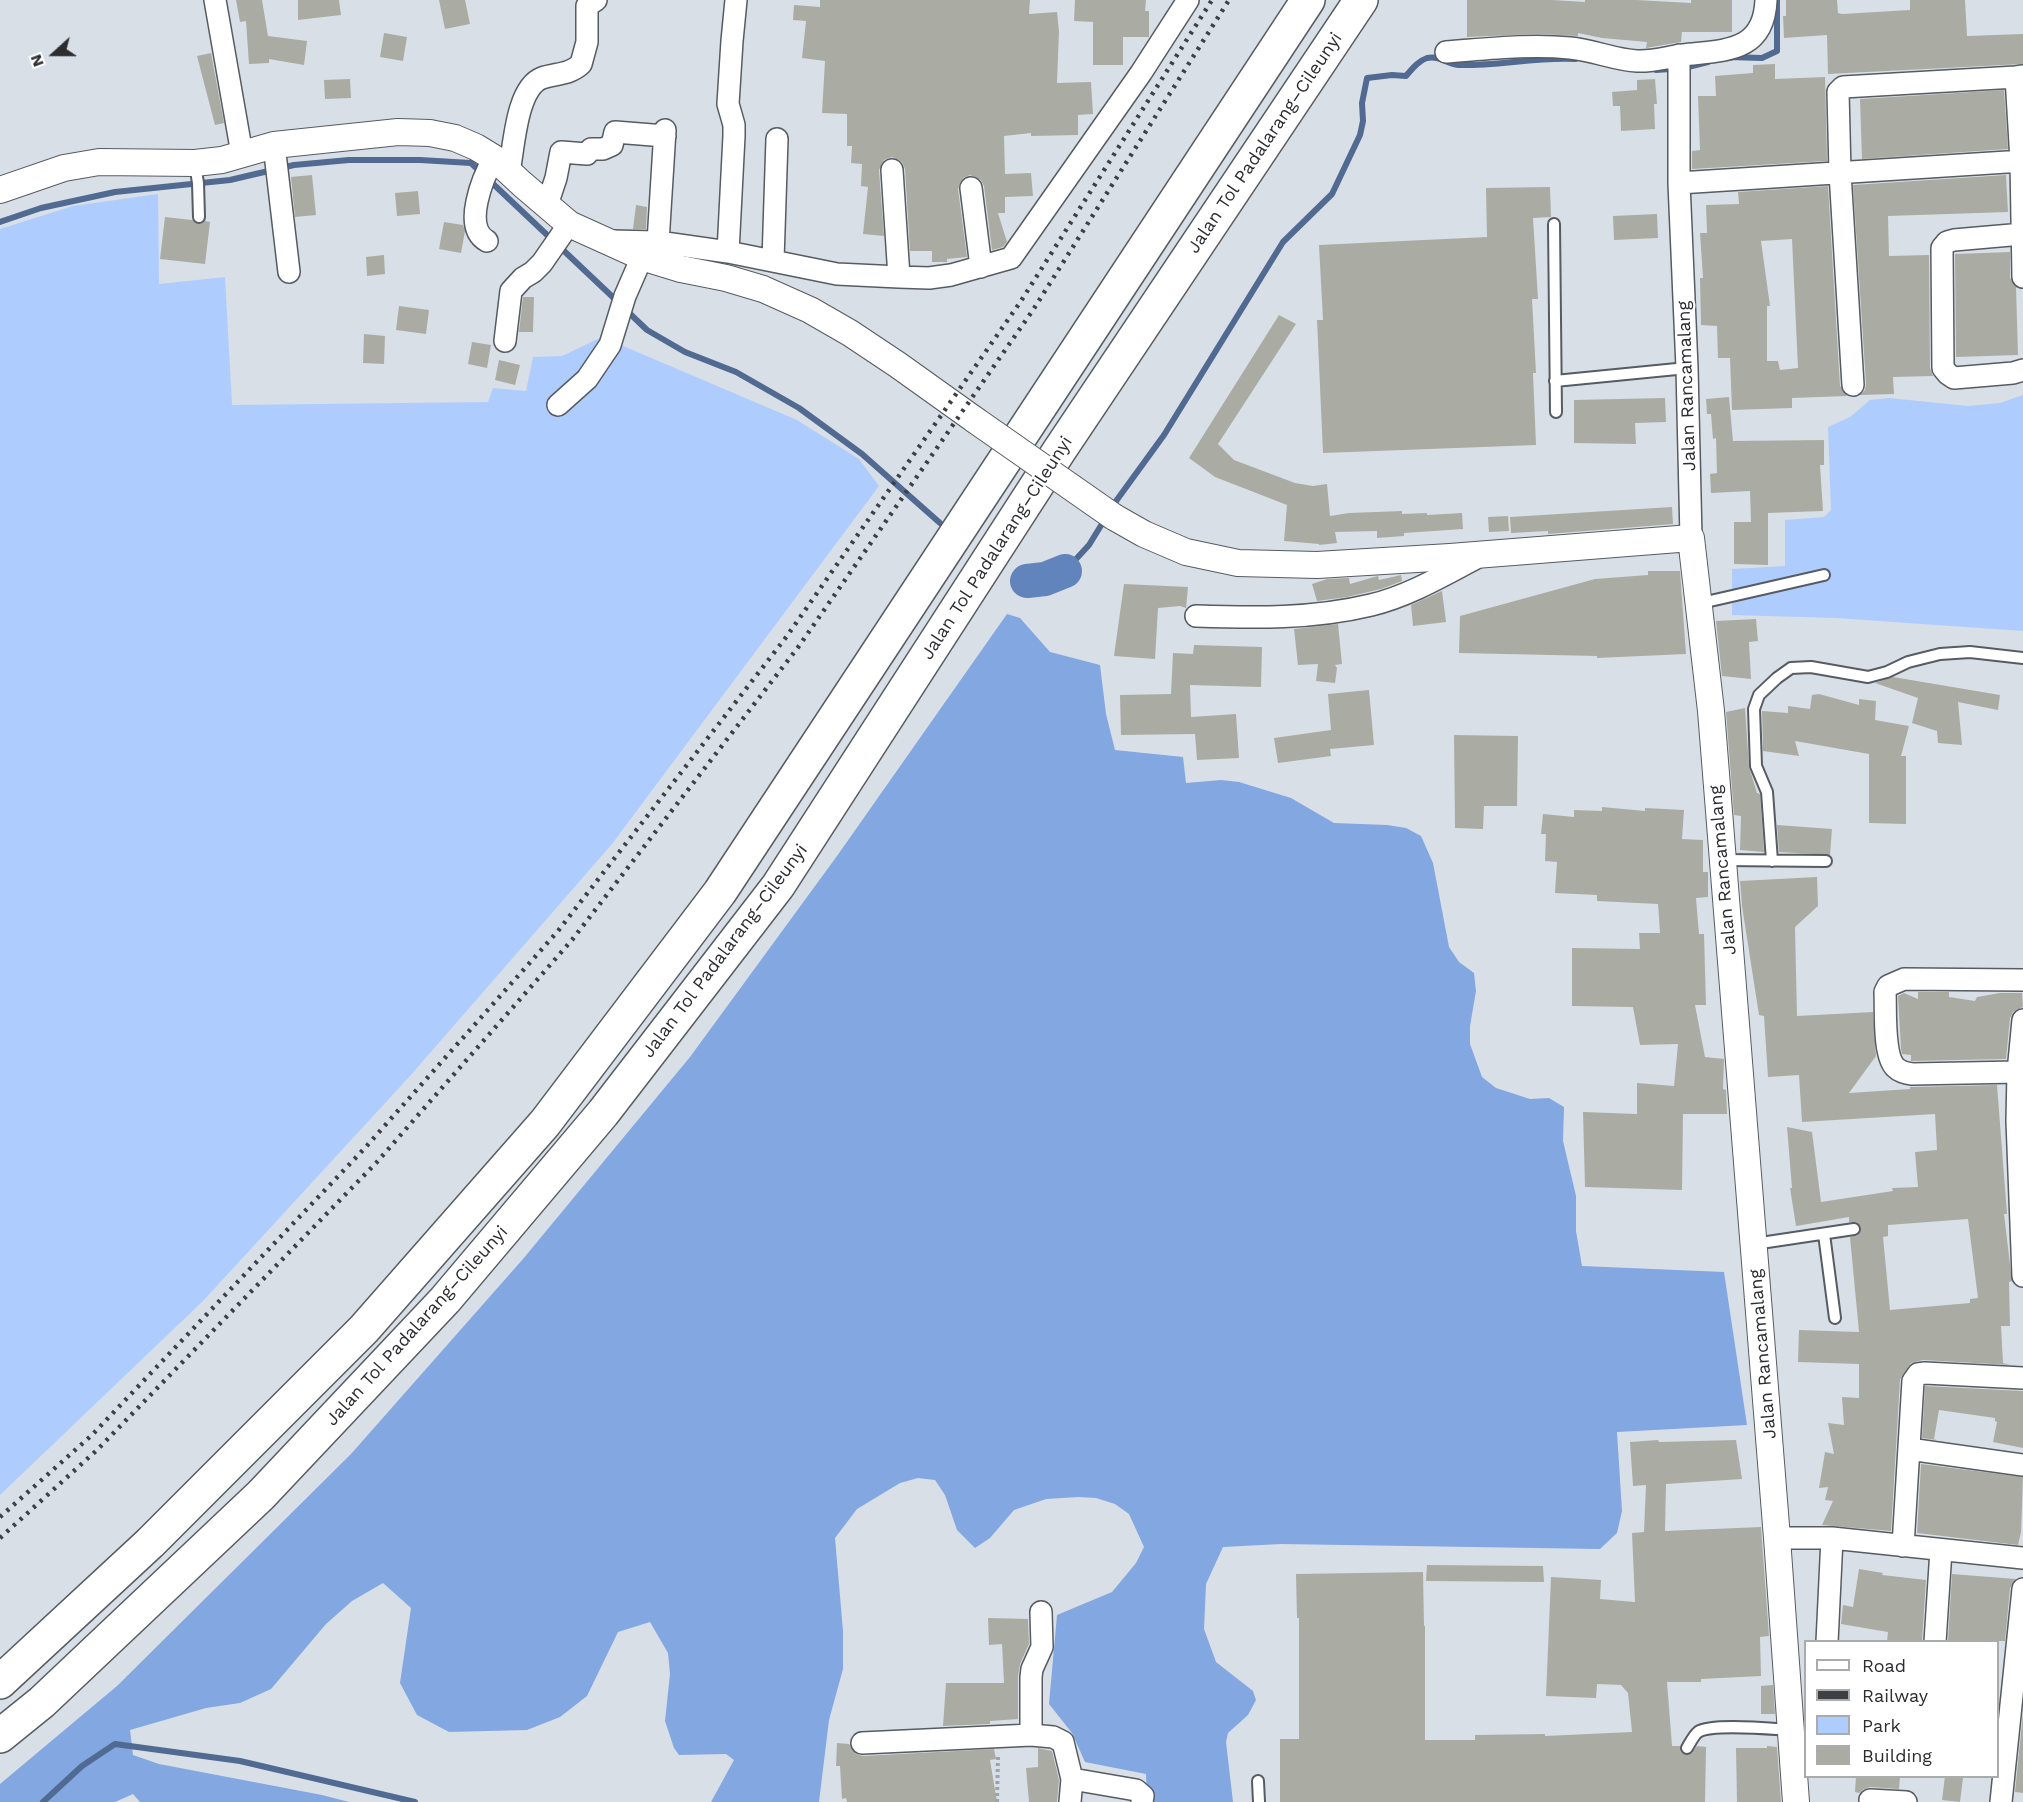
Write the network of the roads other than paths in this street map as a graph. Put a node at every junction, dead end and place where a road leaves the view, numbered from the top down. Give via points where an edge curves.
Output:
1 (215, 0) edge
2 (596, 0) edge
3 (736, 0) edge
4 (1188, 0) edge
5 (1308, 0) edge
6 (1361, 0) edge
7 (1766, 0) edge
8 (1446, 52) dead end
9 (1679, 65) junction
10 (2020, 77) edge
11 (777, 139) dead end
12 (242, 154) junction
13 (276, 156) junction
14 (2022, 161) edge
15 (892, 170) dead end
16 (493, 171) junction
17 (197, 173) junction
18 (1840, 173) junction
19 (1679, 183) junction
20 (971, 188) dead end
21 (0, 190) edge
22 (547, 205) junction
23 (199, 217) dead end
24 (1554, 224) dead end
25 (2022, 234) edge
26 (560, 238) junction
27 (488, 241) dead end
28 (650, 250) junction
29 (728, 252) junction
30 (773, 260) junction
31 (981, 267) junction
32 (289, 272) dead end
33 (899, 277) junction
34 (2023, 277) edge
35 (505, 341) dead end
36 (1687, 368) junction
37 (2023, 370) edge
38 (1555, 381) junction
39 (1853, 385) dead end
40 (558, 405) dead end
41 (1556, 412) dead end
42 (1691, 538) junction
43 (1482, 555) junction
44 (1824, 575) dead end
45 (1697, 604) junction
46 (1196, 616) dead end
47 (2023, 658) edge
48 (1722, 860) junction
49 (1772, 861) junction
50 (1826, 861) dead end
51 (2023, 980) edge
52 (2023, 1020) edge
53 (2018, 1072) junction
54 (2020, 1121) edge
55 (2022, 1200) edge
56 (1854, 1229) dead end
57 (1824, 1234) junction
58 (1758, 1243) junction
59 (2023, 1276) edge
60 (1835, 1318) dead end
61 (2023, 1378) edge
62 (1909, 1449) junction
63 (2023, 1465) edge
64 (1785, 1538) junction
65 (1823, 1538) junction
66 (1903, 1546) junction
67 (1941, 1550) junction
68 (2023, 1558) edge
69 (2023, 1589) edge
70 (1041, 1612) dead end
71 (1827, 1640) edge
72 (1935, 1640) edge
73 (2019, 1663) edge
74 (0, 1682) edge
75 (2003, 1725) edge
76 (1791, 1730) junction
77 (1031, 1735) junction
78 (0, 1736) edge
79 (861, 1743) dead end
80 (1687, 1748) dead end
81 (2014, 1751) edge
82 (1072, 1779) junction
83 (1258, 1781) dead end
84 (1870, 1800) dead end
85 (1070, 1802) edge
86 (1142, 1802) edge
87 (1259, 1802) edge
88 (1796, 1802) edge
89 (1906, 1802) edge
90 (2001, 1802) edge

1 - 12 street
2 - 16 street via 588,6 587,42 581,64 567,74 541,79 528,91
3 - 29 street via 728,104 734,136
4 - 31 street via 1011,258
5 - 74 highway, Jalan Tol Padalarang–Cileunyi via 720,892 545,1123 364,1329 167,1527
6 - 78 highway, Jalan Tol Padalarang–Cileunyi via 1059,451 778,886 603,1113 445,1300 261,1495 42,1702
7 - 9 street via 1766,13 1749,42
8 - 9 street via 1570,48
9 - 19 street, Jalan Rancamalang
10 - 14 street
10 - 18 street via 1843,87 1838,92
11 - 30 street
12 - 13 street
12 - 17 street
13 - 16 street via 398,132 430,133 476,147
13 - 32 street
14 - 18 street
14 - 25 street
15 - 33 street
16 - 22 street
16 - 27 street via 476,213 478,230
17 - 21 street via 99,162 64,168
17 - 23 lane
18 - 19 street
18 - 39 street
19 - 36 street, Jalan Rancamalang
20 - 31 street
22 - 26 street
22 - 28 street via 561,152 587,154 591,149 608,147 615,132 665,133
24 - 38 lane
25 - 34 street
25 - 37 street via 1954,240 1942,248 1943,368 1954,378
26 - 28 street via 608,241
26 - 35 street via 533,272 511,291
28 - 29 street
28 - 40 street via 625,296 610,345 598,366
28 - 43 street, bridge via 681,269 763,289 810,310 898,365 1114,517 1186,552 1238,563 1317,565
29 - 30 street
30 - 33 street via 837,274
31 - 33 street via 929,278
36 - 38 lane
36 - 42 street, Jalan Rancamalang
38 - 41 lane
42 - 43 street
42 - 45 street, Jalan Rancamalang
43 - 46 street via 1441,577 1372,605 1311,616
44 - 45 lane
45 - 48 street, Jalan Rancamalang via 1711,711
47 - 49 lane via 1970,652 1940,654 1868,678 1811,667 1791,668 1777,678 1759,695 1754,709 1756,766 1767,792
48 - 49 lane
48 - 58 street, Jalan Rancamalang
49 - 50 lane
51 - 53 street via 1904,980 1888,986 1885,992 1888,1056 1900,1071
52 - 53 street
53 - 54 street
54 - 55 street
55 - 59 street
56 - 57 lane
57 - 58 lane
57 - 60 lane
58 - 64 street, Jalan Rancamalang
61 - 62 street via 1918,1374 1913,1381
62 - 63 street
62 - 66 street
64 - 65 street
64 - 76 street, Jalan Rancamalang
65 - 66 street
65 - 71 street
66 - 67 street
67 - 68 street
67 - 72 street
69 - 73 street
70 - 77 street via 1042,1647 1031,1677
73 - 75 street
75 - 81 street
76 - 80 lane via 1706,1730 1698,1732
76 - 88 street, Jalan Rancamalang
77 - 79 street
77 - 82 street via 1063,1742
81 - 90 street
82 - 85 street
82 - 86 street via 1136,1790 1143,1796
83 - 87 lane
84 - 89 street

